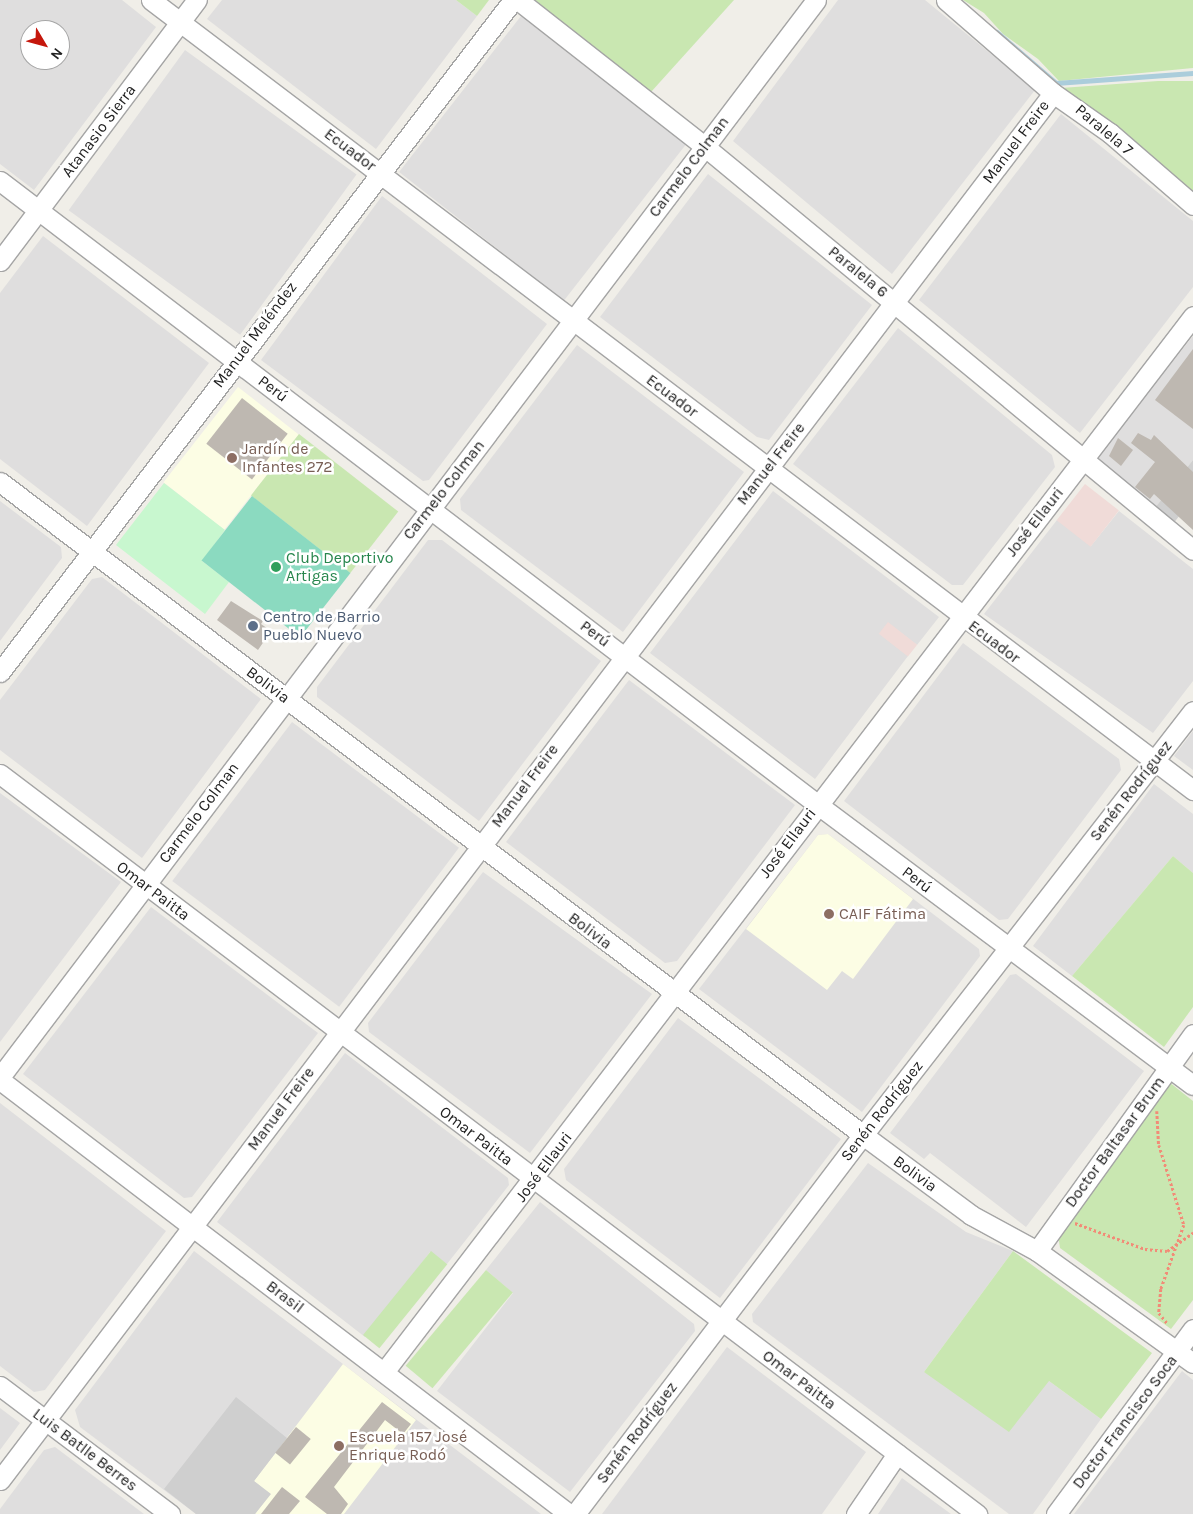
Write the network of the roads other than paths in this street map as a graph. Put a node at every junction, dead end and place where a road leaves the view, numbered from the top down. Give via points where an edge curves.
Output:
1 (152, 0) edge
2 (197, 0) edge
3 (513, 0) edge
4 (518, 0) edge
5 (816, 0) edge
6 (946, 0) edge
7 (180, 22) junction
8 (1053, 93) junction
9 (704, 146) junction
10 (378, 172) junction
11 (0, 181) edge
12 (1193, 205) edge
13 (39, 210) junction
14 (0, 261) edge
15 (895, 302) junction
16 (1193, 316) edge
17 (574, 321) junction
18 (235, 361) junction
19 (1083, 460) junction
20 (767, 469) junction
21 (0, 482) edge
22 (430, 508) junction
23 (1193, 550) edge
24 (91, 552) junction
25 (960, 617) junction
26 (624, 656) junction
27 (0, 672) edge
28 (285, 698) junction
29 (1193, 711) edge
30 (1155, 761) junction
31 (0, 774) edge
32 (1193, 790) edge
33 (818, 804) junction
34 (478, 847) junction
35 (145, 885) junction
36 (1009, 949) junction
37 (674, 994) junction
38 (339, 1033) junction
39 (1193, 1034) edge
40 (1169, 1066) junction
41 (0, 1078) edge
42 (1193, 1085) edge
43 (862, 1135) junction
44 (534, 1180) junction
45 (192, 1227) junction
46 (1037, 1251) junction
47 (721, 1322) junction
48 (1193, 1329) edge
49 (1177, 1351) junction
50 (1193, 1363) edge
51 (384, 1372) junction
52 (0, 1386) edge
53 (46, 1420) junction
54 (897, 1454) junction
55 (0, 1480) edge
56 (170, 1514) edge
57 (569, 1514) edge
58 (575, 1514) edge
59 (856, 1514) edge
60 (977, 1514) edge
61 (1056, 1514) edge

1 - 7 street, Ecuador
2 - 7 street, Atanasio Sierra
3 - 10 street, Manuel Meléndez
4 - 9 street, Paralela 6
5 - 9 street, Carmelo Colman
6 - 8 street, Paralela 7
7 - 10 street, Ecuador
7 - 13 street, Atanasio Sierra
8 - 12 street, Paralela 7 via 1110,133
8 - 15 street, Manuel Freire
9 - 15 street, Paralela 6
9 - 17 street, Carmelo Colman
10 - 17 street, Ecuador
10 - 18 street, Manuel Meléndez
11 - 13 street, Perú
13 - 14 street, Atanasio Sierra
13 - 18 street, Perú
15 - 19 street, Paralela 6
15 - 20 street, Manuel Freire
16 - 19 street, José Ellauri
17 - 20 street, Ecuador
17 - 22 street, Carmelo Colman
18 - 22 street, Perú
18 - 24 street, Manuel Meléndez
19 - 23 street, Paralela 6
19 - 25 street, José Ellauri
20 - 25 street, Ecuador
20 - 26 street, Manuel Freire
21 - 24 street, Bolivia
22 - 26 street, Perú
22 - 28 street, Carmelo Colman
24 - 27 street, Manuel Meléndez
24 - 28 street, Bolivia
25 - 30 street, Ecuador
25 - 33 street, José Ellauri
26 - 33 street, Perú
26 - 34 street, Manuel Freire
28 - 34 street, Bolivia
28 - 35 street, Carmelo Colman
29 - 30 street, Senén Rodríguez
30 - 32 street, Ecuador
30 - 36 street, Senén Rodríguez
31 - 35 street, Omar Paitta
33 - 36 street, Perú
33 - 37 street, José Ellauri
34 - 37 street, Bolivia
34 - 38 street, Manuel Freire
35 - 38 street, Omar Paitta
35 - 41 street, Carmelo Colman
36 - 40 street, Perú
36 - 43 street, Senén Rodríguez
37 - 43 street, Bolivia
37 - 44 street, José Ellauri
38 - 44 street, Omar Paitta
38 - 45 street, Manuel Freire
39 - 40 street, Doctor Baltasar Brum
40 - 42 street, Perú
40 - 46 street, Doctor Baltasar Brum
41 - 45 street, Brasil
43 - 46 street, Bolivia via 970,1215
43 - 47 street, Senén Rodríguez
44 - 47 street, Omar Paitta
44 - 51 street, José Ellauri
45 - 51 street, Brasil
45 - 53 street, Manuel Freire
46 - 49 street, Bolivia
47 - 54 street, Omar Paitta
47 - 58 street, Senén Rodríguez
48 - 49 street, Doctor Francisco Soca
49 - 50 street, Bolivia
49 - 61 street, Doctor Francisco Soca
51 - 57 street, Brasil
52 - 53 street, Luis Batlle Berres
53 - 55 street, Manuel Freire
53 - 56 street, Luis Batlle Berres
54 - 59 street
54 - 60 street, Omar Paitta

